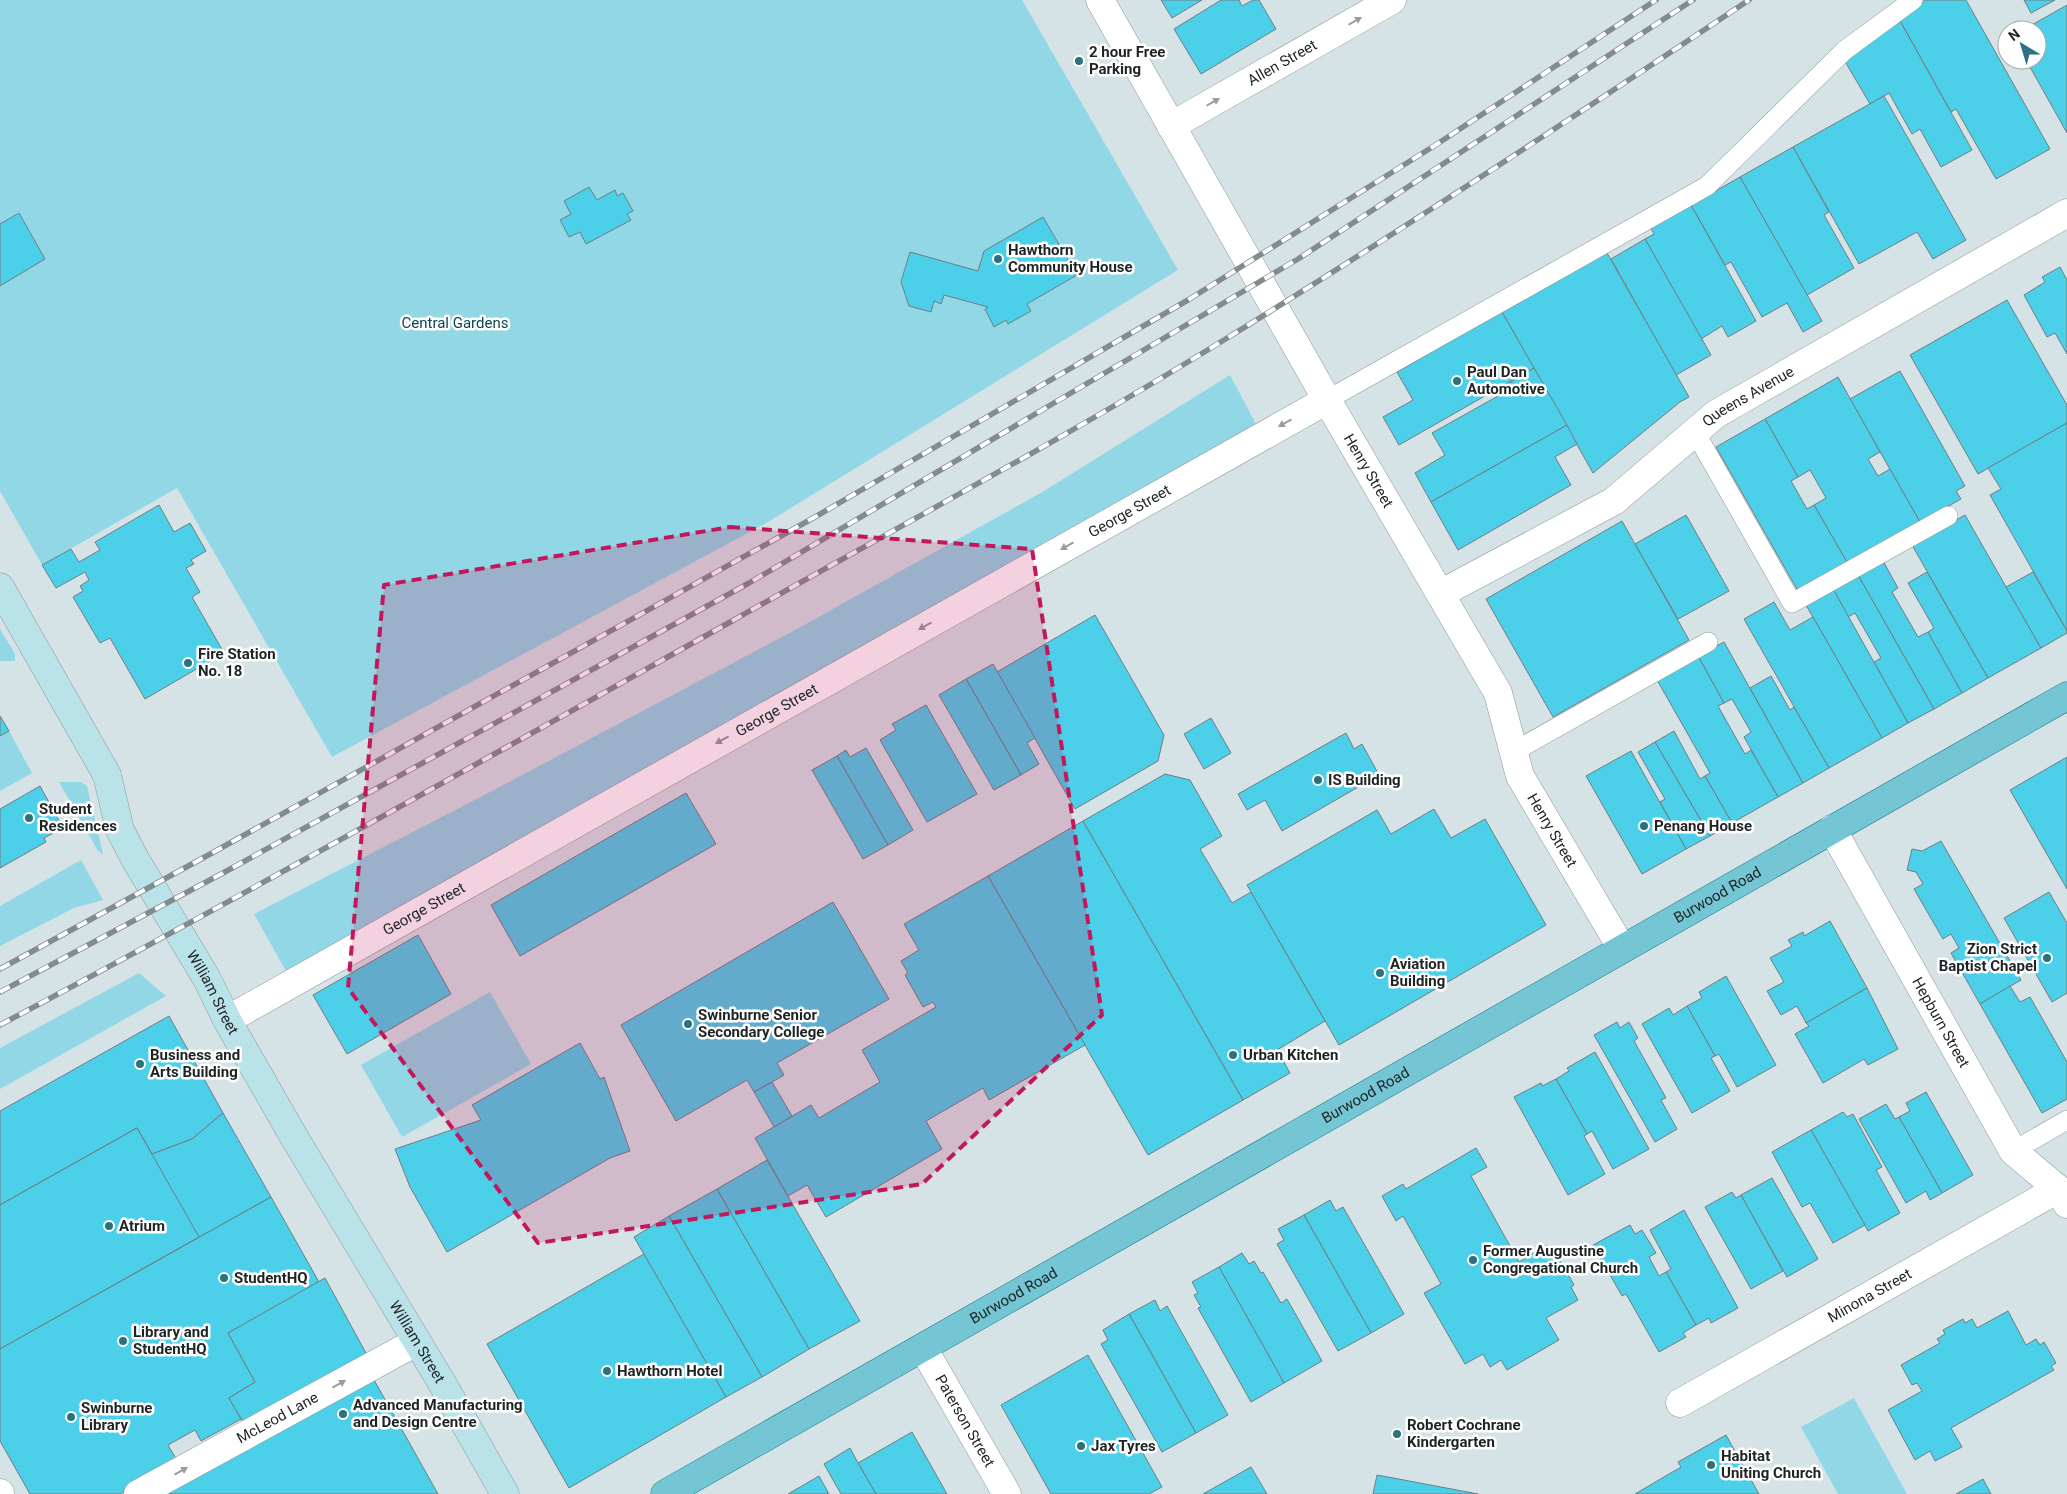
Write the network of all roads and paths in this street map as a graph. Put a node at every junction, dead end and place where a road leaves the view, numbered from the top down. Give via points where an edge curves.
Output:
1 (1100, 0) edge
2 (1392, 0) edge
3 (1913, 0) edge
4 (1171, 126) junction
5 (2067, 213) edge
6 (1327, 400) junction
7 (1695, 432) junction
8 (1948, 516) dead end
9 (0, 587) edge
10 (1440, 594) junction
11 (1708, 642) dead end
12 (2067, 696) edge
13 (1513, 752) junction
14 (1832, 829) junction
15 (1622, 949) junction
16 (227, 1020) junction
17 (2067, 1120) edge
18 (2013, 1151) junction
19 (2063, 1196) edge
20 (416, 1342) junction
21 (923, 1348) junction
22 (1680, 1404) dead end
23 (138, 1494) edge
24 (506, 1494) edge
25 (665, 1494) edge
26 (1006, 1494) edge

1 - 4 street, Henry Street
4 -> 2 street, Allen Street
3 - 6 lane via 1845,50 1707,186
4 - 6 street, Henry Street
5 - 7 street, Queens Avenue via 1716,414
6 - 10 street, Henry Street
6 -> 16 street, George Street
7 - 8 lane via 1792,603
7 - 10 street, Queens Avenue via 1614,501
9 - 16 street, William Street via 108,775 120,830
10 - 13 street, Henry Street via 1498,693
11 - 13 lane
12 - 14 main road, Burwood Road
13 - 15 street, Henry Street via 1520,776
14 - 15 main road, Burwood Road
14 - 18 street, Hepburn Street
15 - 21 main road, Burwood Road
16 - 20 street, William Street
17 - 18 lane
18 - 19 street, Hepburn Street
19 - 22 street, Minona Street
23 -> 20 street, McLeod Lane
20 - 24 street, William Street
21 - 25 main road, Burwood Road
21 - 26 street, Paterson Street

